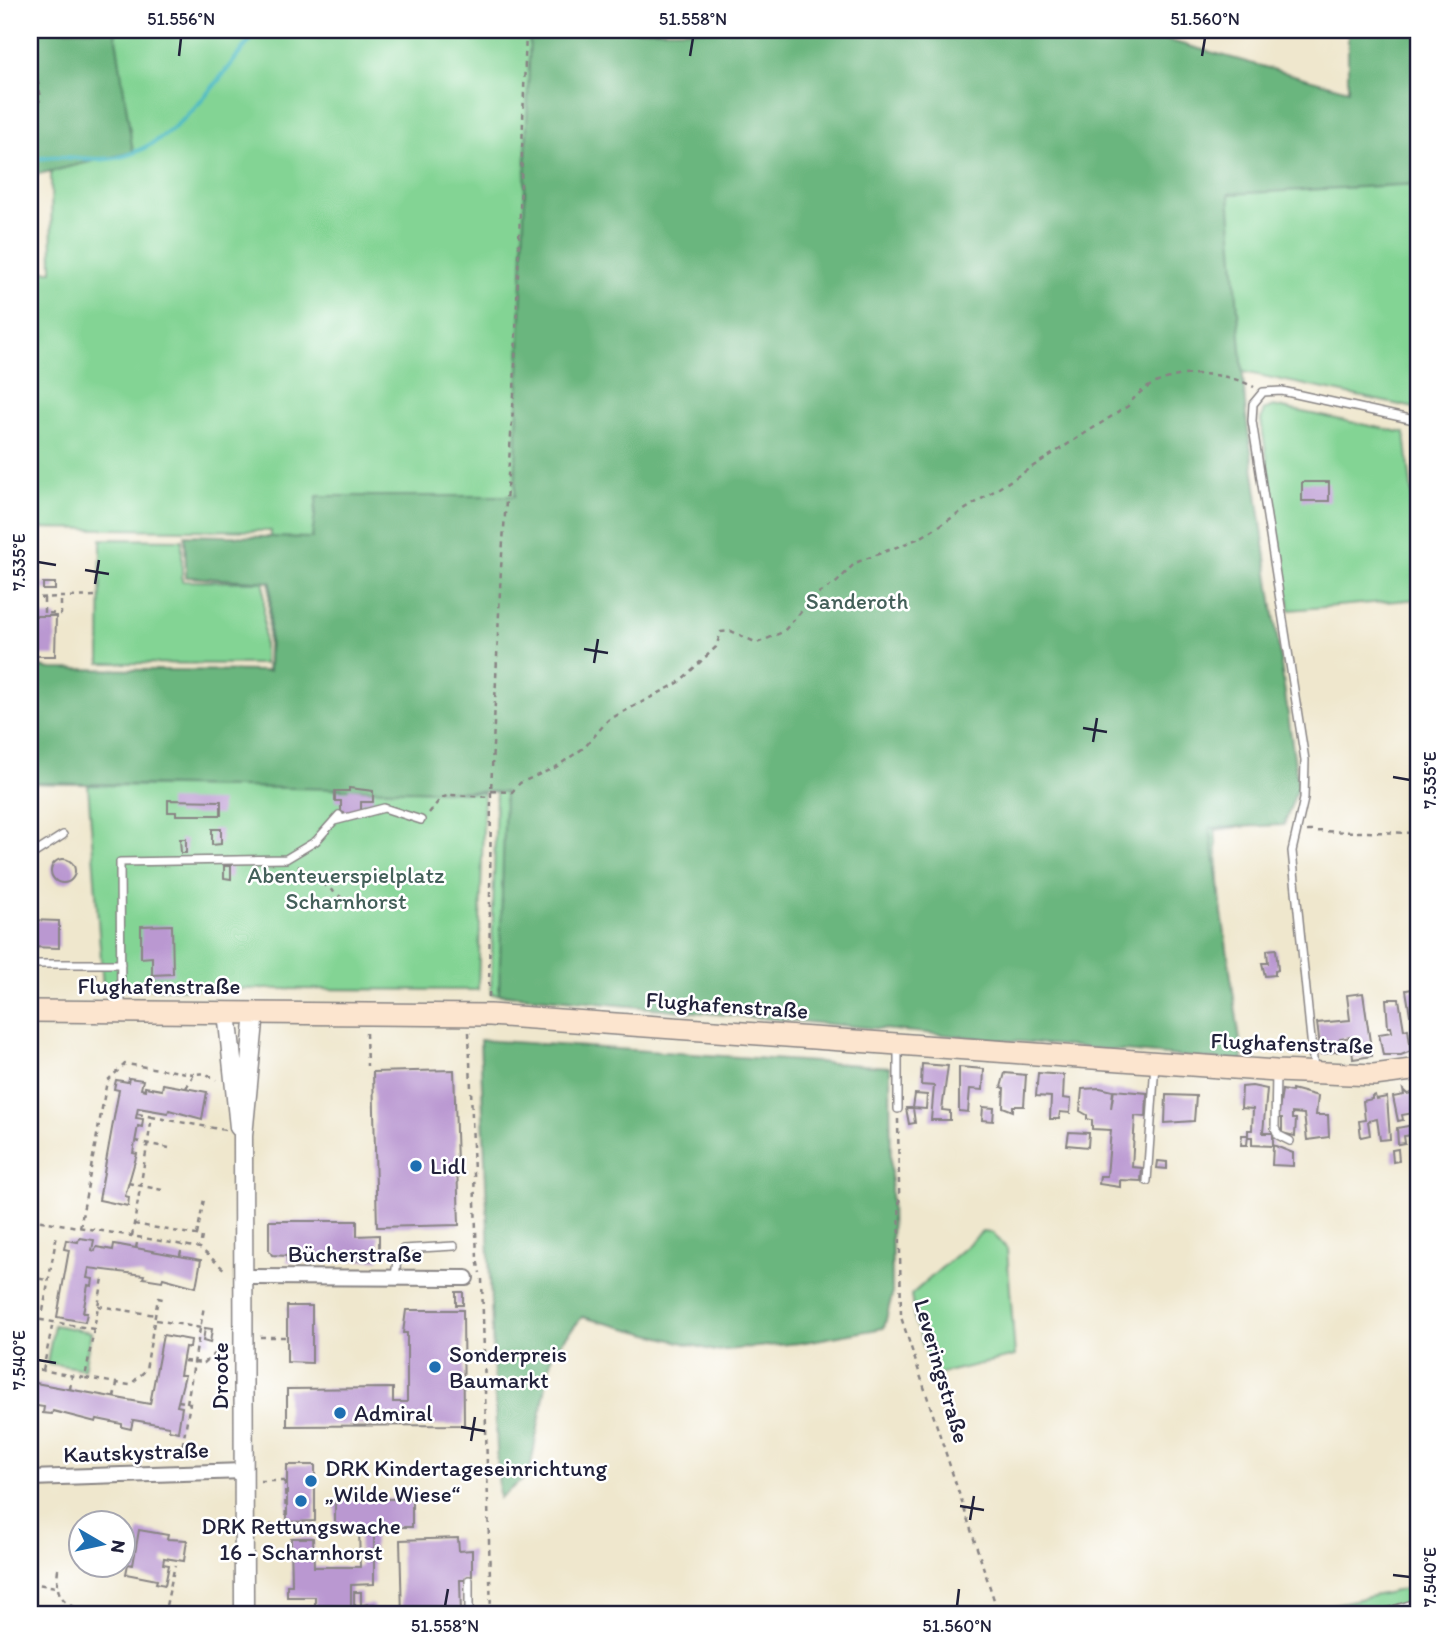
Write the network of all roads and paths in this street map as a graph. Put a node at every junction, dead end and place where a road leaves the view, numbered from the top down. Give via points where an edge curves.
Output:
1 (526, 30) edge
2 (30, 41) edge
3 (30, 117) edge
4 (1263, 392) junction
5 (1419, 421) edge
6 (98, 596) dead end
7 (44, 597) junction
8 (61, 597) junction
9 (30, 598) edge
10 (491, 791) junction
11 (491, 797) junction
12 (437, 806) dead end
13 (421, 820) dead end
14 (1296, 830) junction
15 (1419, 834) edge
16 (64, 835) dead end
17 (30, 856) edge
18 (286, 859) junction
19 (341, 897) dead end
20 (30, 964) edge
21 (121, 964) junction
22 (96, 965) junction
23 (97, 994) dead end
24 (30, 1011) edge
25 (121, 1012) junction
26 (255, 1012) junction
27 (227, 1013) junction
28 (490, 1015) junction
29 (469, 1032) dead end
30 (366, 1033) dead end
31 (898, 1045) junction
32 (1155, 1062) junction
33 (367, 1066) dead end
34 (1419, 1069) edge
35 (1276, 1071) junction
36 (1315, 1073) junction
37 (194, 1074) junction
38 (222, 1083) dead end
39 (186, 1088) dead end
40 (898, 1109) joint
41 (138, 1114) dead end
42 (152, 1117) junction
43 (226, 1130) dead end
44 (243, 1136) junction
45 (135, 1141) dead end
46 (1290, 1141) dead end
47 (147, 1144) junction
48 (169, 1148) dead end
49 (1147, 1181) dead end
50 (128, 1183) dead end
51 (140, 1186) junction
52 (162, 1190) dead end
53 (204, 1199) dead end
54 (30, 1219) edge
55 (134, 1224) junction
56 (80, 1228) junction
57 (57, 1234) dead end
58 (197, 1235) junction
59 (132, 1236) junction
60 (138, 1237) junction
61 (183, 1245) junction
62 (454, 1246) dead end
63 (136, 1248) dead end
64 (200, 1248) junction
65 (180, 1256) dead end
66 (236, 1275) junction
67 (30, 1277) edge
68 (395, 1277) junction
69 (103, 1278) dead end
70 (466, 1278) dead end
71 (48, 1280) junction
72 (167, 1300) dead end
73 (98, 1306) junction
74 (204, 1306) dead end
75 (43, 1311) dead end
76 (155, 1317) junction
77 (30, 1318) edge
78 (53, 1322) junction
79 (201, 1328) junction
80 (94, 1329) junction
81 (260, 1337) dead end
82 (287, 1337) dead end
83 (227, 1355) dead end
84 (184, 1361) dead end
85 (195, 1362) junction
86 (30, 1368) edge
87 (43, 1370) junction
88 (72, 1376) junction
89 (85, 1378) junction
90 (117, 1384) junction
91 (69, 1389) dead end
92 (114, 1397) dead end
93 (178, 1401) dead end
94 (187, 1403) junction
95 (34, 1406) dead end
96 (30, 1442) edge
97 (244, 1471) junction
98 (177, 1474) junction
99 (30, 1478) edge
100 (261, 1481) dead end
101 (312, 1524) dead end
102 (260, 1525) dead end
103 (286, 1525) junction
104 (175, 1565) dead end
105 (58, 1569) dead end
106 (469, 1580) dead end
107 (30, 1583) edge
108 (56, 1587) junction
109 (1419, 1602) edge
110 (186, 1609) dead end
111 (91, 1615) edge
112 (164, 1615) edge
113 (176, 1615) edge
114 (244, 1615) edge
115 (469, 1615) edge
116 (491, 1615) edge
117 (999, 1615) edge
118 (1377, 1615) edge

1 - 10 path via 514,395
2 - 3 path via 41,98
4 - 5 lane via 1282,391
4 - 10 path via 1250,384 1199,373 1136,394 1128,406 920,538 855,563 817,594 783,632 757,643 731,631 721,632 716,647 678,683 608,720 585,747 556,767 520,783 512,792
4 - 14 lane via 1254,404 1252,421 1305,760 1304,799
6 - 8 path
7 - 8 path
7 - 8 path via 44,613 61,614
7 - 9 path
10 - 11 path
11 - 12 path via 450,795 441,798
11 - 28 path
13 - 18 lane via 384,808 336,818 316,841
14 - 15 path
14 - 36 lane via 1292,851
16 - 17 lane
18 - 19 path
18 - 21 lane via 120,862
20 - 22 lane
21 - 22 lane
21 - 25 lane
22 - 23 path
24 - 25 main road, Flughafenstraße
25 - 27 main road, Flughafenstraße
26 - 27 main road, Flughafenstraße
26 - 28 main road, Flughafenstraße
26 - 44 street, Droote
27 - 44 street, Droote
28 - 31 main road, Flughafenstraße
29 - 116 path via 477,1259 482,1279
30 - 33 path
31 - 32 main road, Flughafenstraße
31 - 40 lane
32 - 35 main road, Flughafenstraße
32 - 49 lane
34 - 36 main road, Flughafenstraße via 1374,1075
35 - 36 main road, Flughafenstraße
35 - 46 lane via 1275,1128
37 - 38 path via 205,1073
37 - 39 path
37 - 56 path via 125,1064 107,1081
40 - 117 path, Leveringstraße via 901,1317
41 - 42 path
42 - 43 path
42 - 47 path
44 - 66 street, Droote
45 - 47 path
47 - 48 path
47 - 51 path
50 - 51 path
51 - 52 path
51 - 55 path
53 - 58 path
54 - 56 path
55 - 58 path
55 - 59 path
56 - 59 path
57 - 71 path
58 - 64 path via 202,1236
59 - 60 path
60 - 61 path
60 - 63 path
61 - 64 path
61 - 65 path
62 - 68 lane via 404,1248
64 - 66 path
66 - 68 street, Bücherstraße
66 - 97 street, Droote
67 - 71 path
68 - 70 street, Bücherstraße
69 - 73 path
71 - 75 path
72 - 76 path via 158,1298
73 - 76 path
73 - 80 path
74 - 79 path
76 - 79 path
76 - 90 path via 146,1370 130,1385
77 - 78 path
78 - 80 path
78 - 87 path
79 - 85 path
80 - 89 path
81 - 82 path
83 - 85 path via 216,1353 204,1363
84 - 85 path
85 - 94 path
86 - 87 path
87 - 88 path
88 - 89 path
88 - 91 path
89 - 90 path
90 - 92 path
93 - 94 path
94 - 98 path
95 - 96 path
97 - 98 street, Kautskystraße
97 - 114 street, Droote
98 - 99 street, Kautskystraße
100 - 103 path via 286,1480
101 - 103 path
102 - 103 path
104 - 112 path
105 - 108 path
106 - 115 lane
107 - 108 path
108 - 111 path via 65,1601
109 - 118 lane
110 - 113 path

